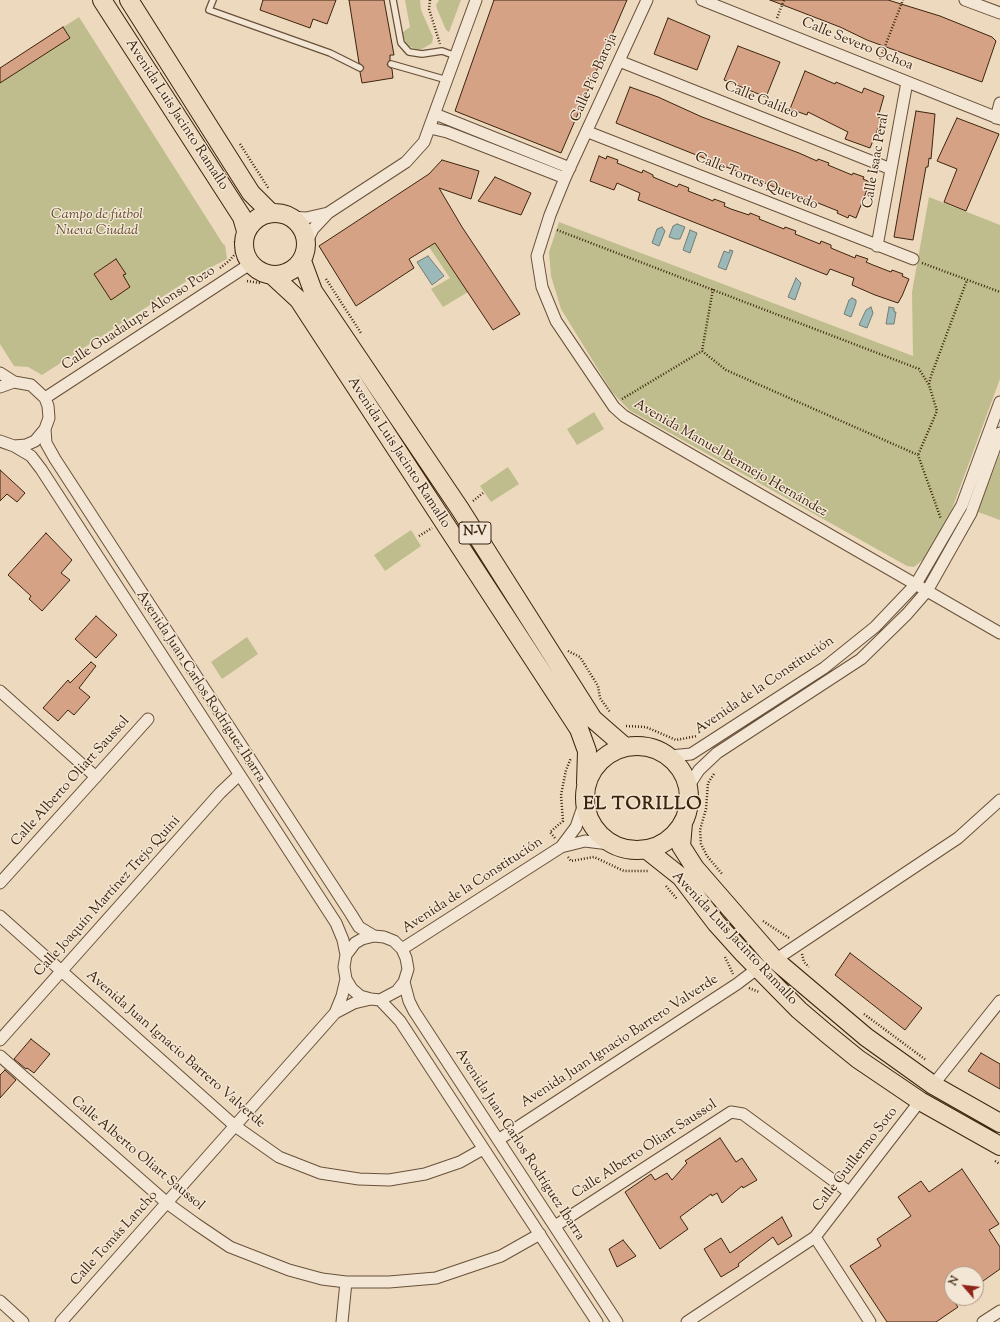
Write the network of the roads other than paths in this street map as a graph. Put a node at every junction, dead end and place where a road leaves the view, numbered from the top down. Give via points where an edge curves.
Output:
1 (102, 0) edge
2 (129, 0) edge
3 (213, 0) edge
4 (392, 0) edge
5 (476, 0) edge
6 (647, 0) edge
7 (702, 0) edge
8 (965, 0) edge
9 (1000, 13) edge
10 (456, 56) junction
11 (619, 61) junction
12 (391, 64) dead end
13 (360, 68) dead end
14 (447, 80) junction
15 (907, 82) junction
16 (1000, 103) edge
17 (435, 114) junction
18 (998, 118) edge
19 (430, 128) junction
20 (588, 132) junction
21 (570, 168) junction
22 (891, 169) junction
23 (565, 178) junction
24 (270, 212) junction
25 (328, 213) junction
26 (291, 217) junction
27 (246, 231) junction
28 (306, 243) junction
29 (877, 246) junction
30 (913, 259) road end
31 (302, 260) junction
32 (250, 264) junction
33 (273, 276) junction
34 (0, 373) edge
35 (14, 382) junction
36 (0, 387) edge
37 (45, 398) junction
38 (1000, 402) edge
39 (45, 430) junction
40 (1000, 433) edge
41 (0, 441) edge
42 (14, 446) junction
43 (916, 584) junction
44 (927, 591) junction
45 (1000, 633) edge
46 (0, 690) edge
47 (148, 719) dead end
48 (624, 746) junction
49 (670, 756) junction
50 (239, 775) junction
51 (96, 777) junction
52 (586, 783) junction
53 (688, 787) junction
54 (1000, 800) edge
55 (584, 804) junction
56 (683, 823) junction
57 (609, 844) junction
58 (561, 847) junction
59 (647, 850) junction
60 (0, 883) edge
61 (0, 916) edge
62 (374, 936) junction
63 (402, 949) junction
64 (346, 955) junction
65 (775, 960) junction
66 (758, 968) junction
67 (62, 971) junction
68 (346, 979) junction
69 (404, 982) junction
70 (376, 1000) junction
71 (1000, 1000) edge
72 (335, 1014) junction
73 (0, 1040) edge
74 (0, 1056) edge
75 (939, 1078) junction
76 (920, 1101) junction
77 (1000, 1123) edge
78 (235, 1126) junction
79 (498, 1140) junction
80 (1000, 1146) edge
81 (483, 1149) junction
82 (849, 1192) junction
83 (167, 1203) junction
84 (555, 1226) junction
85 (540, 1234) junction
86 (815, 1237) junction
87 (346, 1282) junction
88 (0, 1301) edge
89 (1000, 1311) edge
90 (23, 1322) edge
91 (61, 1322) edge
92 (342, 1322) edge
93 (597, 1322) edge
94 (617, 1322) edge
95 (687, 1322) edge
96 (870, 1322) edge
97 (983, 1322) edge

1 - 27 main road, Avenida Luis Jacinto Ramallo via 242,217
2 - 24 main road, Avenida Luis Jacinto Ramallo via 251,193
3 - 13 lane via 209,10 330,53
4 - 10 lane via 402,43 409,52 422,54 442,51
5 - 10 street
6 - 11 street, Calle Pío Baroja
7 - 15 street, Calle Severo Ochoa
8 - 9 street
10 - 14 street
11 - 20 street, Calle Pío Baroja
11 - 22 street, Calle Galileo
12 - 14 lane
14 - 17 street
15 - 18 street, Calle Severo Ochoa
15 - 22 street, Calle Isaac Peral
16 - 18 street
17 - 19 street
17 - 21 street
19 - 23 street via 447,132
19 - 25 street via 424,142 406,162
20 - 21 street, Calle Pío Baroja
20 - 29 street, Calle Torres Quevedo
21 - 23 street, Avenida Manuel Bermejo Hernández
22 - 29 street, Calle Isaac Peral
23 - 43 street, Avenida Manuel Bermejo Hernández via 538,256 542,287 556,321 614,407 624,416
24 - 26 main road
24 - 27 main road via 255,219
25 - 26 street via 306,218
25 - 28 street via 313,229
26 - 28 main road via 301,226
27 - 32 main road via 243,243
28 - 31 main road
29 - 30 street, Calle Torres Quevedo
31 - 33 main road via 292,270
31 - 48 main road, Avenida Luis Jacinto Ramallo / N-V via 313,291 428,461 593,719
32 - 33 main road via 263,274
32 - 37 street, Calle Guadalupe Alonso Pozo
33 - 52 main road, Avenida Luis Jacinto Ramallo via 299,300 579,729 587,751
34 - 35 street
35 - 36 street
35 - 37 street via 31,385
37 - 39 street via 49,418
38 - 43 street, Avenida de la Constitución via 962,506
39 - 42 street via 35,441
39 - 62 street, Avenida Juan Carlos Rodríguez Ibarra via 46,443 67,479 350,914 360,927
40 - 44 street, Avenida de la Constitución via 971,513
41 - 42 street, Avenida Juan Carlos Rodríguez Ibarra
42 - 50 street, Avenida Juan Carlos Rodríguez Ibarra via 31,456 41,469
43 - 44 street, Avenida Manuel Bermejo Hernández
43 - 49 street, Avenida de la Constitución via 875,627 824,668 691,754
44 - 45 street, Avenida Manuel Bermejo Hernández
44 - 53 street, Avenida de la Constitución via 861,659 717,753 699,770
46 - 51 street
47 - 51 street, Calle Alberto Oliart Saussol
48 - 49 main road via 656,748
48 - 52 main road via 607,754 594,767
49 - 53 main road via 679,765
50 - 64 street, Avenida Juan Carlos Rodríguez Ibarra via 336,923
50 - 67 street, Calle Joaquín Martínez Trejo Quini via 220,793
51 - 60 street, Calle Alberto Oliart Saussol
52 - 55 main road
53 - 56 main road via 689,806
54 - 65 street via 958,838
55 - 57 main road via 588,820
55 - 58 street, Avenida de la Constitución via 576,827
56 - 59 main road via 670,839
56 - 65 main road, Avenida Luis Jacinto Ramallo via 681,846 695,868
57 - 58 street, Avenida de la Constitución via 585,841
57 - 59 main road via 628,850
58 - 63 street, Avenida de la Constitución
59 - 66 main road, Avenida Luis Jacinto Ramallo via 681,877 716,923
61 - 67 street, Avenida Juan Ignacio Barrero Valverde
62 - 63 street via 394,941
62 - 64 street via 355,943
63 - 69 street via 408,969
64 - 68 street
65 - 75 main road, Avenida Luis Jacinto Ramallo via 866,1037
66 - 76 main road, Avenida Luis Jacinto Ramallo via 826,1033 870,1068
66 - 79 street, Avenida Juan Ignacio Barrero Valverde
67 - 73 street, Calle Joaquín Martínez Trejo Quini
67 - 78 street, Avenida Juan Ignacio Barrero Valverde
68 - 70 street via 360,996
68 - 72 street, Calle Tomás Lancho
69 - 70 street via 397,991
69 - 79 street, Avenida Juan Carlos Rodríguez Ibarra via 414,1011
70 - 72 street, Calle Tomás Lancho via 354,1003
70 - 81 street via 400,1021
71 - 75 street
72 - 78 street, Calle Tomás Lancho
74 - 83 street, Calle Alberto Oliart Saussol
75 - 77 main road, Avenida Luis Jacinto Ramallo
76 - 80 main road, Avenida Luis Jacinto Ramallo
76 - 82 street, Calle Guillermo Soto
78 - 81 street, Avenida Juan Ignacio Barrero Valverde via 279,1157 320,1173 359,1179 389,1180 425,1174 460,1162
78 - 83 street, Calle Tomás Lancho
79 - 84 street, Avenida Juan Carlos Rodríguez Ibarra
81 - 85 street
82 - 84 street, Calle Alberto Oliart Saussol via 743,1114 731,1112
82 - 86 street, Calle Guillermo Soto
83 - 87 street, Calle Alberto Oliart Saussol via 230,1247 289,1270 322,1279
83 - 91 street, Calle Tomás Lancho
84 - 94 street, Avenida Juan Carlos Rodríguez Ibarra
85 - 87 street, Calle Alberto Oliart Saussol via 501,1256 436,1278
85 - 93 street
86 - 95 street, Calle Guillermo Soto
86 - 96 street
87 - 92 street
88 - 90 street
89 - 97 street

